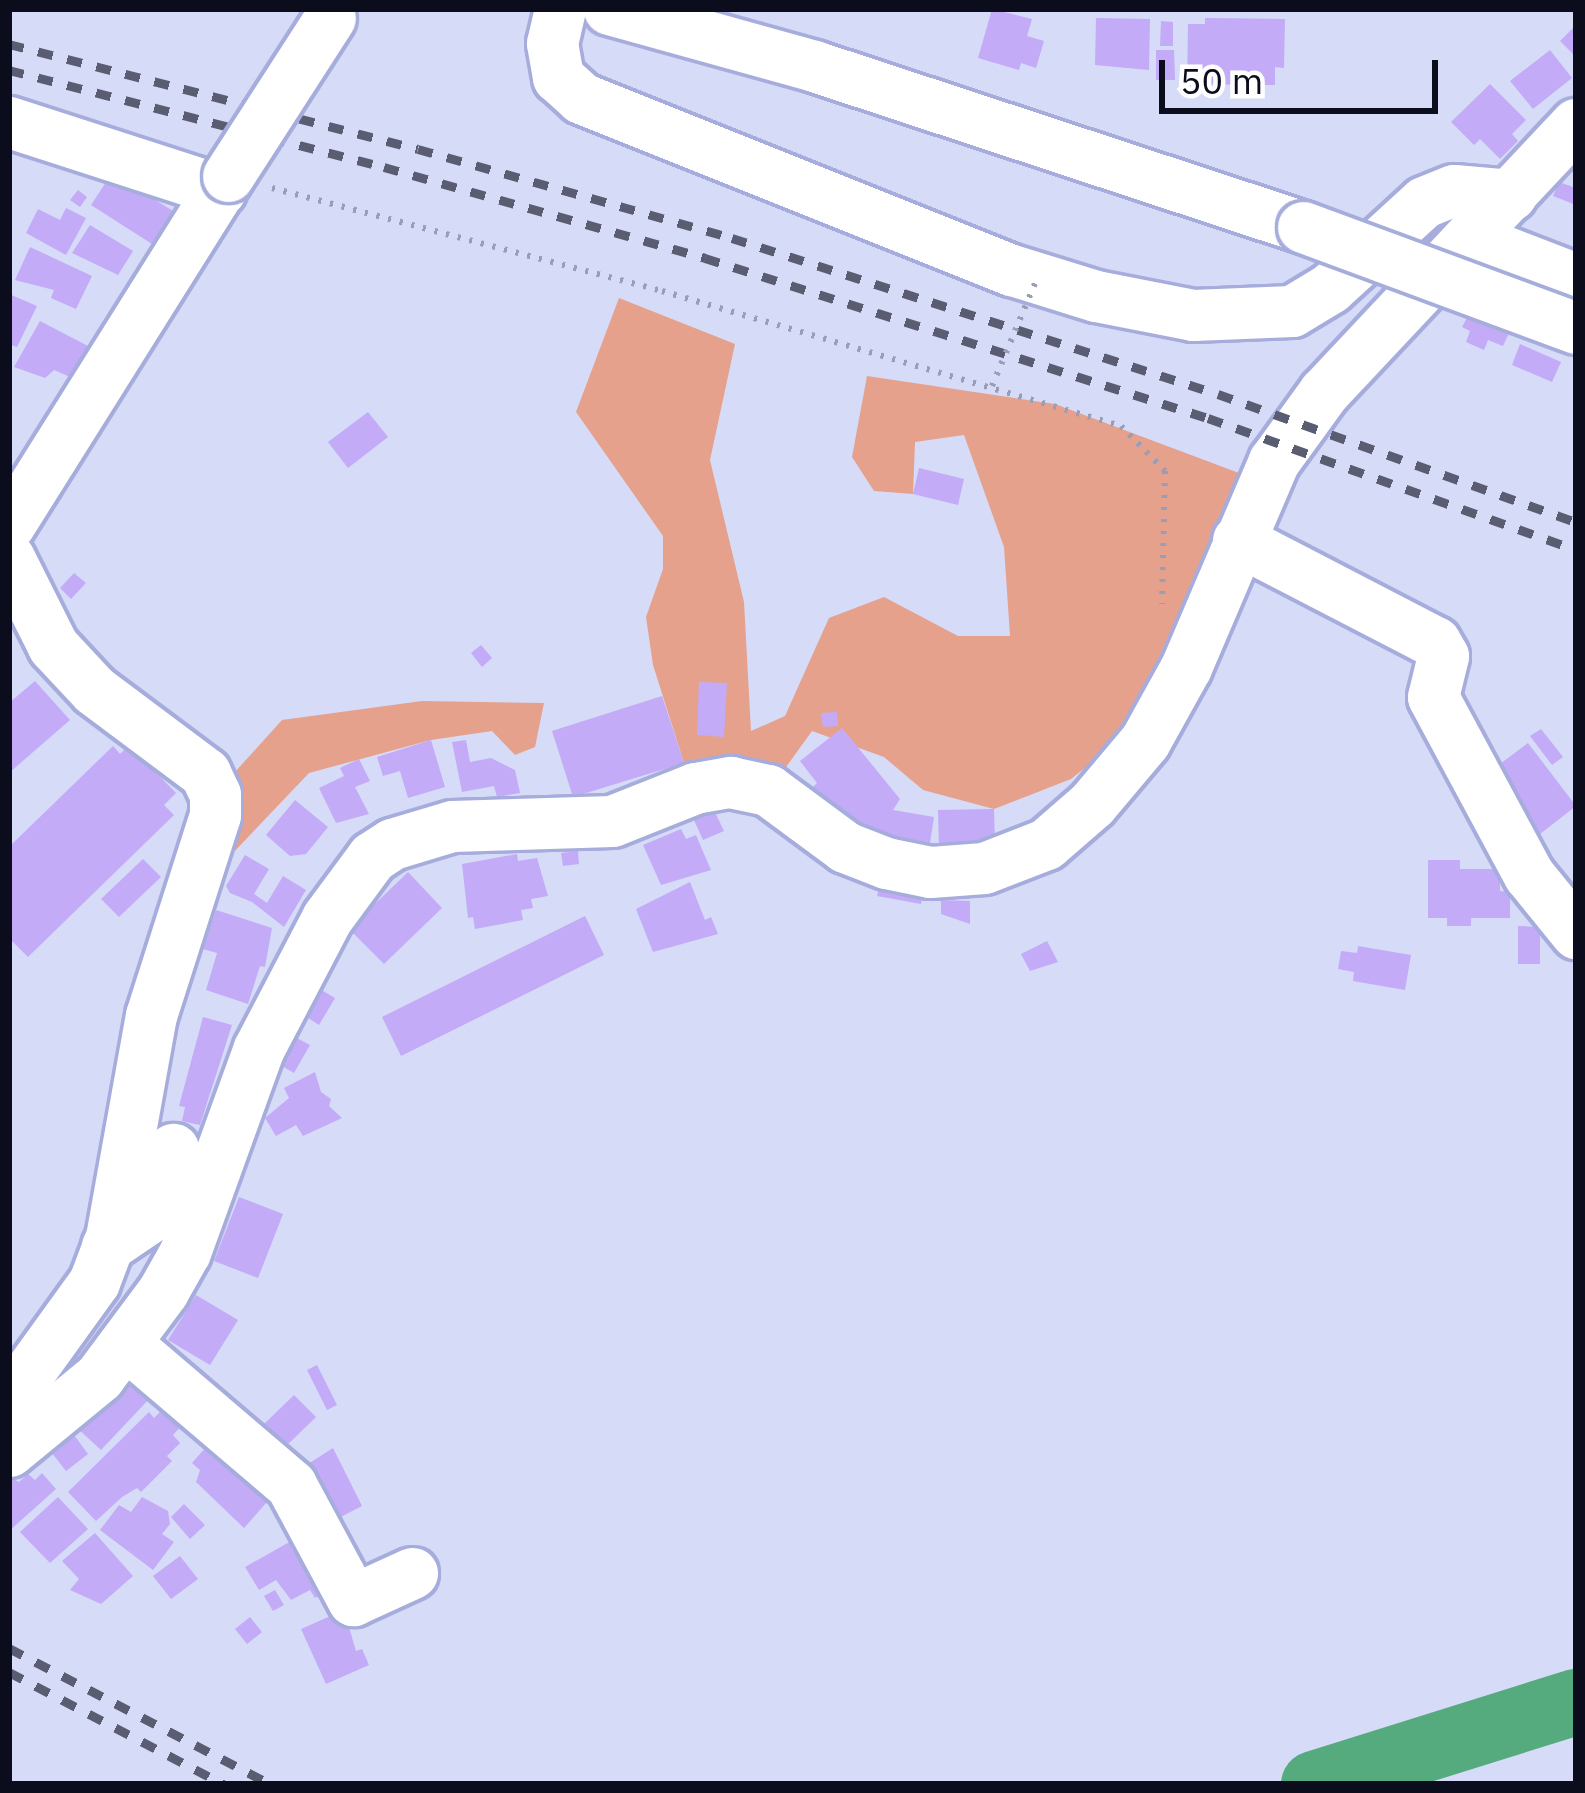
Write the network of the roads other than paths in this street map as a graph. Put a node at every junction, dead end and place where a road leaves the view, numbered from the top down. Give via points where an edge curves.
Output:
1 (560, 9) edge
2 (609, 9) edge
3 (333, 13) edge
4 (9, 122) edge
5 (1576, 124) edge
6 (224, 183) junction
7 (1511, 195) junction
8 (1470, 238) junction
9 (1576, 279) edge
10 (1576, 328) edge
11 (9, 525) edge
12 (1238, 540) junction
13 (9, 558) edge
14 (1576, 933) edge
15 (173, 1149) dead end
16 (107, 1246) junction
17 (126, 1344) junction
18 (9, 1400) edge
19 (9, 1451) edge
20 (412, 1574) dead end

1 - 7 street via 552,43 558,76 581,98 1012,270 1193,315 1292,311 1330,288 1424,202 1454,190
2 - 10 street, bridge via 814,66 1303,226
3 - 6 street, bridge
4 - 6 street
5 - 7 street
6 - 11 street
7 - 8 street
8 - 9 street
8 - 12 street via 1324,392 1274,461
12 - 14 street via 1435,642 1443,656 1433,697 1528,875
12 - 17 street via 1145,741 1046,844 984,868 930,872 886,863 845,847 768,790 730,782 612,821 452,826 392,844 356,874 327,918 240,1092 185,1252
13 - 16 street via 53,646 94,690 205,773 215,794 151,1015
15 - 16 street via 147,1219
16 - 18 street via 94,1282
17 - 19 street via 52,1421
17 - 20 street via 291,1485 353,1600

